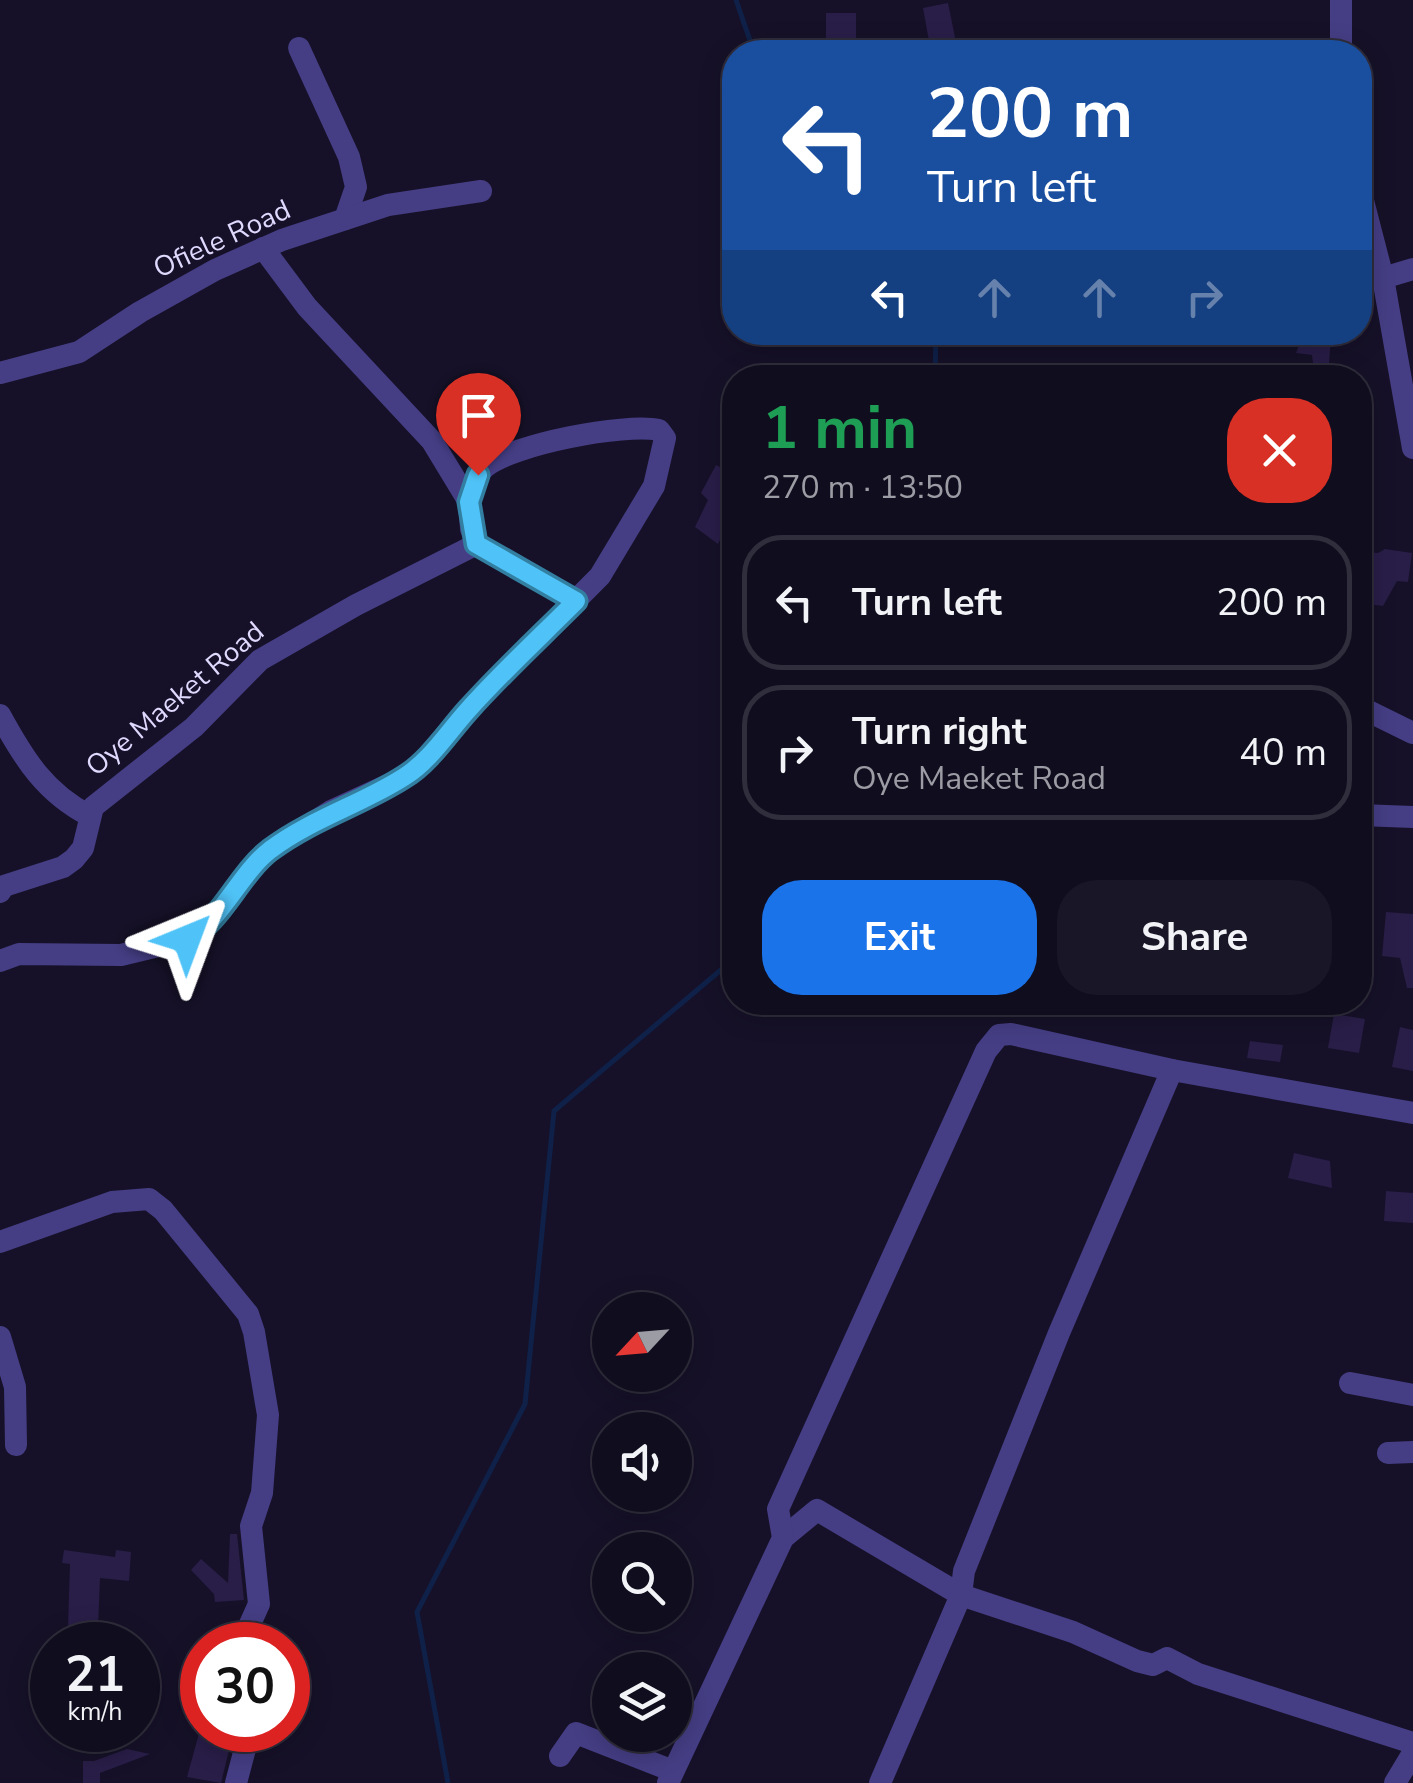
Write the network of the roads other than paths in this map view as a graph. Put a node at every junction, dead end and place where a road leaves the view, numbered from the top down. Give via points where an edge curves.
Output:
1 (1341, 0) edge
2 (1341, 40) edge
3 (300, 48) dead end
4 (481, 191) dead end
5 (345, 218) junction
6 (1372, 235) edge
7 (263, 248) junction
8 (1413, 269) edge
9 (1383, 278) junction
10 (0, 373) edge
11 (1413, 448) edge
12 (469, 502) junction
13 (476, 544) junction
14 (576, 601) junction
15 (1372, 713) edge
16 (0, 715) edge
17 (1413, 733) edge
18 (1372, 815) edge
19 (90, 816) junction
20 (1413, 817) edge
21 (0, 892) edge
22 (0, 961) edge
23 (1172, 1070) junction
24 (1413, 1113) edge
25 (0, 1242) edge
26 (0, 1337) edge
27 (1350, 1382) dead end
28 (1413, 1395) edge
29 (16, 1445) dead end
30 (1413, 1452) edge
31 (1388, 1453) dead end
32 (783, 1538) junction
33 (962, 1596) junction
34 (251, 1622) edge
35 (1413, 1744) edge
36 (244, 1752) edge
37 (1413, 1753) edge
38 (560, 1756) dead end
39 (671, 1777) edge
40 (236, 1783) edge
41 (880, 1783) edge
42 (1395, 1783) edge

1 - 2 street
3 - 5 street via 350,157 356,187
4 - 5 street, Ofiele Road
5 - 7 street, Ofiele Road
6 - 9 street
7 - 10 street, Ofiele Road via 78,352
7 - 12 street via 307,306 432,440
8 - 9 street
9 - 11 street
12 - 13 street
12 - 14 street via 478,475 502,457 608,430 660,430 665,446 654,486 615,555
13 - 14 street
13 - 19 street, Oye Maeket Road via 271,652 194,726 93,806
14 - 22 street via 418,767 270,850 198,934 121,955 20,954
15 - 17 street
16 - 19 street via 45,786
18 - 20 street
19 - 21 street, Oye Maeket Road via 84,848 74,859
23 - 24 street
23 - 32 street via 998,1035 778,1509
23 - 33 street via 1059,1334 964,1572
25 - 34 street via 112,1202 149,1199 248,1314 268,1415 262,1493 251,1526 259,1604
26 - 29 street via 15,1387
27 - 28 street
30 - 31 street
32 - 33 street via 817,1510
32 - 39 street
33 - 35 street via 1073,1632 1136,1662 1174,1660 1198,1674
33 - 41 street
36 - 40 street
37 - 42 street
38 - 39 street via 576,1733

